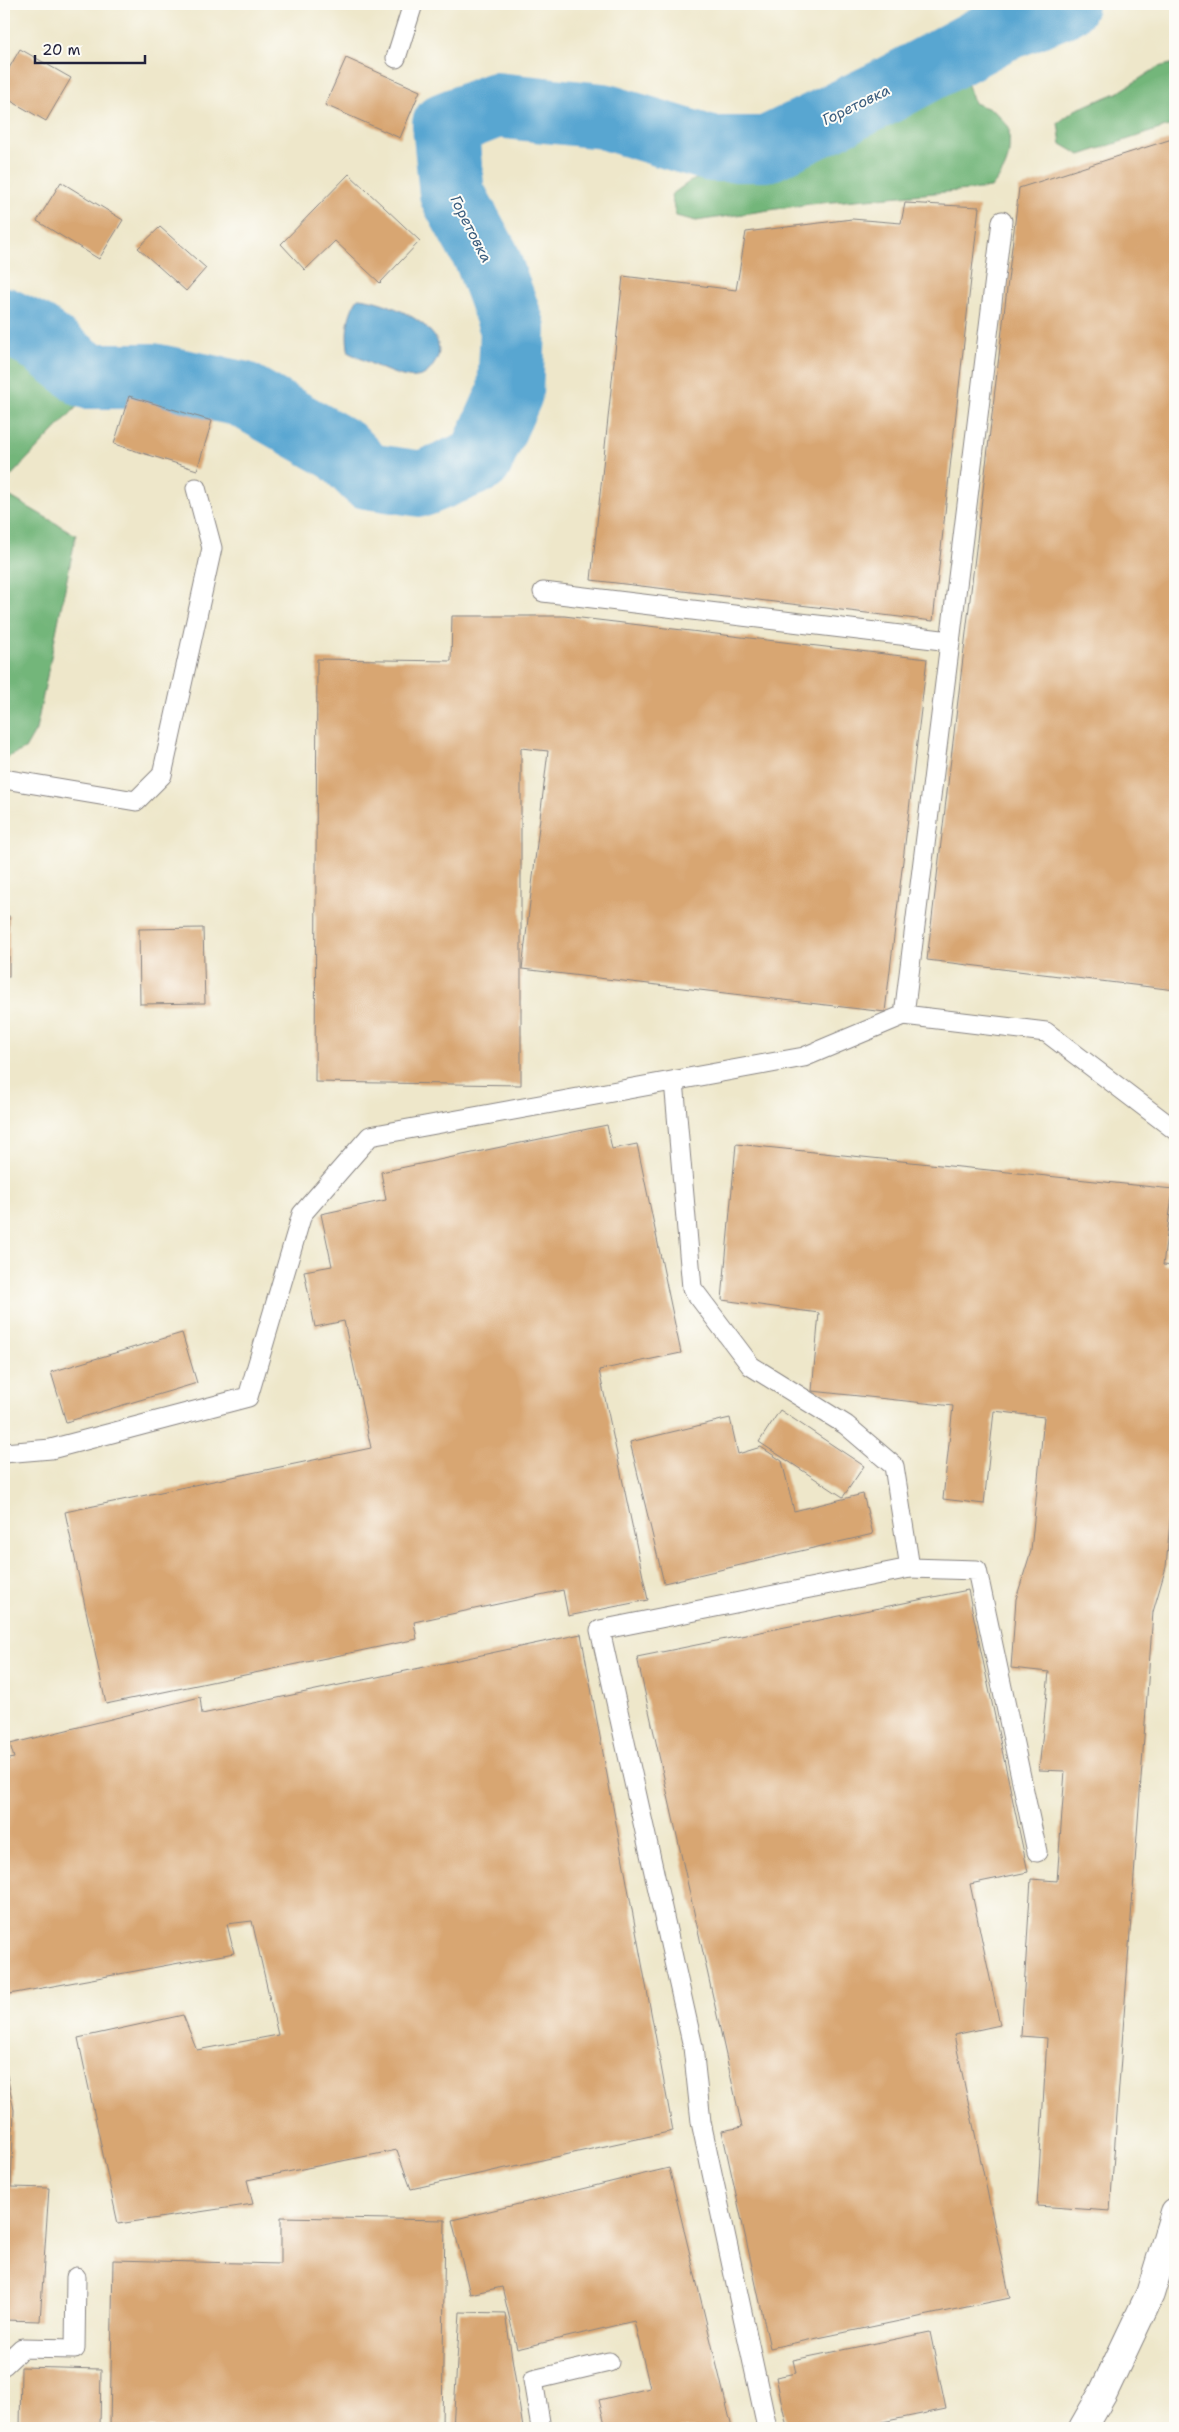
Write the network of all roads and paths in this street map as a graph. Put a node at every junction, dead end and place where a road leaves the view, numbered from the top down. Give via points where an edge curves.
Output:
1 (413, 4) edge
2 (396, 58) dead end
3 (1002, 221) dead end
4 (196, 488) dead end
5 (543, 592) dead end
6 (950, 641) junction
7 (4, 779) edge
8 (904, 1015) junction
9 (674, 1081) junction
10 (1175, 1130) edge
11 (4, 1452) edge
12 (910, 1568) junction
13 (1037, 1852) dead end
14 (1174, 2217) edge
15 (76, 2277) dead end
16 (609, 2362) dead end
17 (4, 2365) edge
18 (540, 2428) edge
19 (767, 2428) edge
20 (1083, 2428) edge

1 - 2 lane
3 - 6 lane
4 - 7 lane via 212,548 162,775 136,801
5 - 6 lane
6 - 8 lane
8 - 9 lane via 804,1057
8 - 10 lane via 1046,1032
9 - 11 lane via 370,1136 302,1214 248,1397 51,1449
9 - 12 lane via 692,1288 751,1366 846,1425 894,1466
12 - 13 lane via 977,1570
12 - 19 lane via 600,1630 692,2047 701,2122
14 - 20 street via 1150,2294
15 - 17 lane via 75,2349 22,2348
16 - 18 lane via 533,2380

